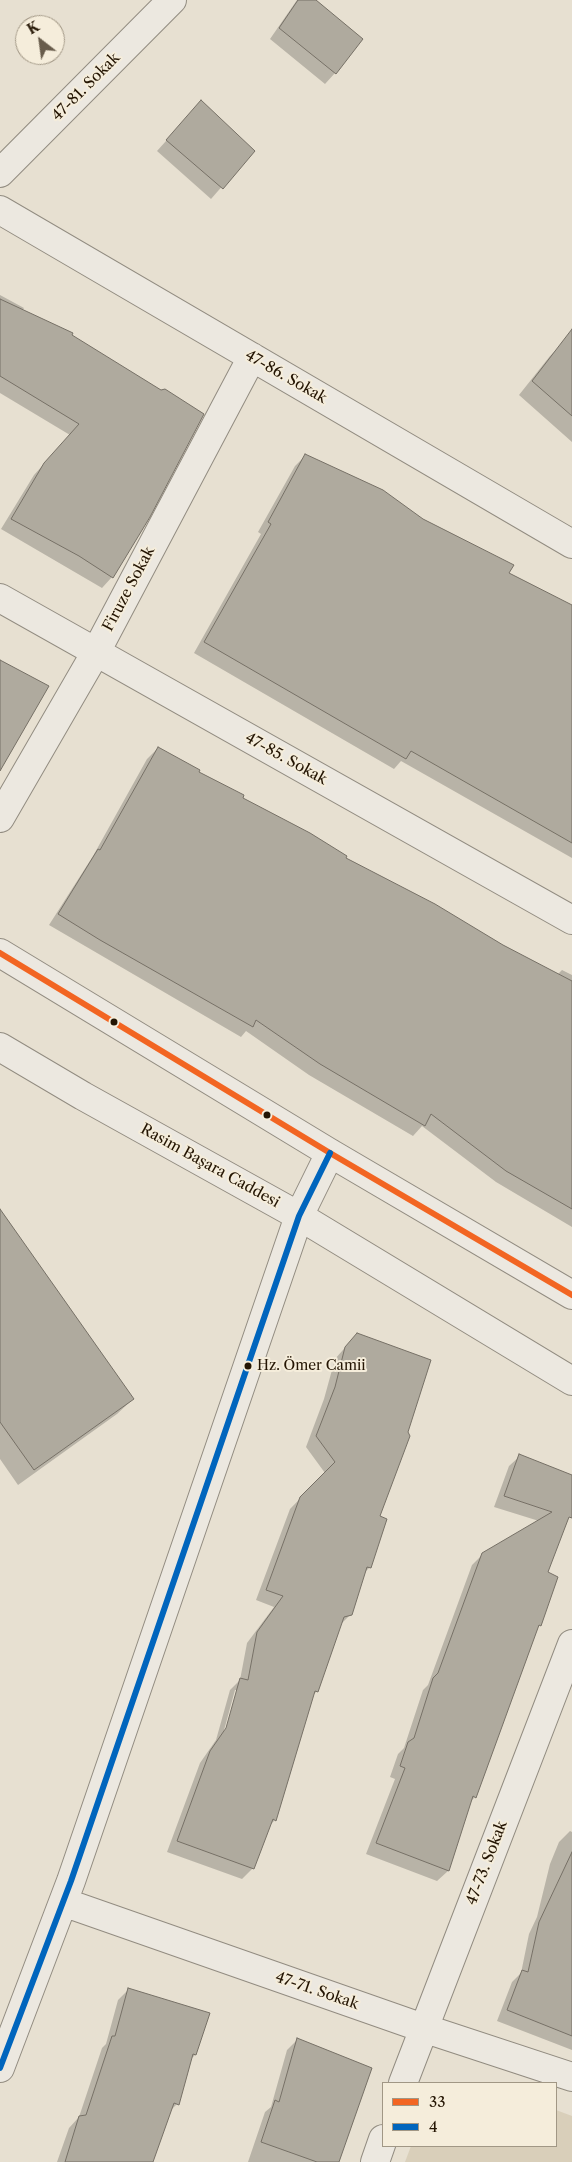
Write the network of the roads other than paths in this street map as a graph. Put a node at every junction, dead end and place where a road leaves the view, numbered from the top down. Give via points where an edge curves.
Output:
1 (172, 0) edge
2 (0, 174) edge
3 (0, 210) edge
4 (252, 357) junction
5 (572, 544) edge
6 (0, 598) edge
7 (96, 652) junction
8 (0, 818) edge
9 (572, 920) edge
10 (0, 953) edge
11 (0, 1047) edge
12 (330, 1152) junction
13 (299, 1216) junction
14 (572, 1295) edge
15 (572, 1381) edge
16 (572, 1644) edge
17 (63, 1902) junction
18 (423, 2028) junction
19 (0, 2068) edge
20 (572, 2077) edge
21 (403, 2082) edge
22 (382, 2142) edge
23 (375, 2162) edge

1 - 2 street, 47-81. Sokak
3 - 4 street, 47-86. Sokak
4 - 5 street, 47-86. Sokak
4 - 7 street, Firuze Sokak
6 - 7 street, 47-85. Sokak
7 - 8 street, Firuze Sokak
7 - 9 street, 47-85. Sokak
10 - 12 street
11 - 13 street, Rasim Başara Caddesi
12 - 13 street
12 - 14 street
13 - 15 street, Rasim Başara Caddesi
13 - 17 street
16 - 18 street, 47-73. Sokak
17 - 18 street, 47-71. Sokak
17 - 19 street
18 - 20 street, 47-71. Sokak
18 - 21 street, 47-73. Sokak
22 - 23 street

